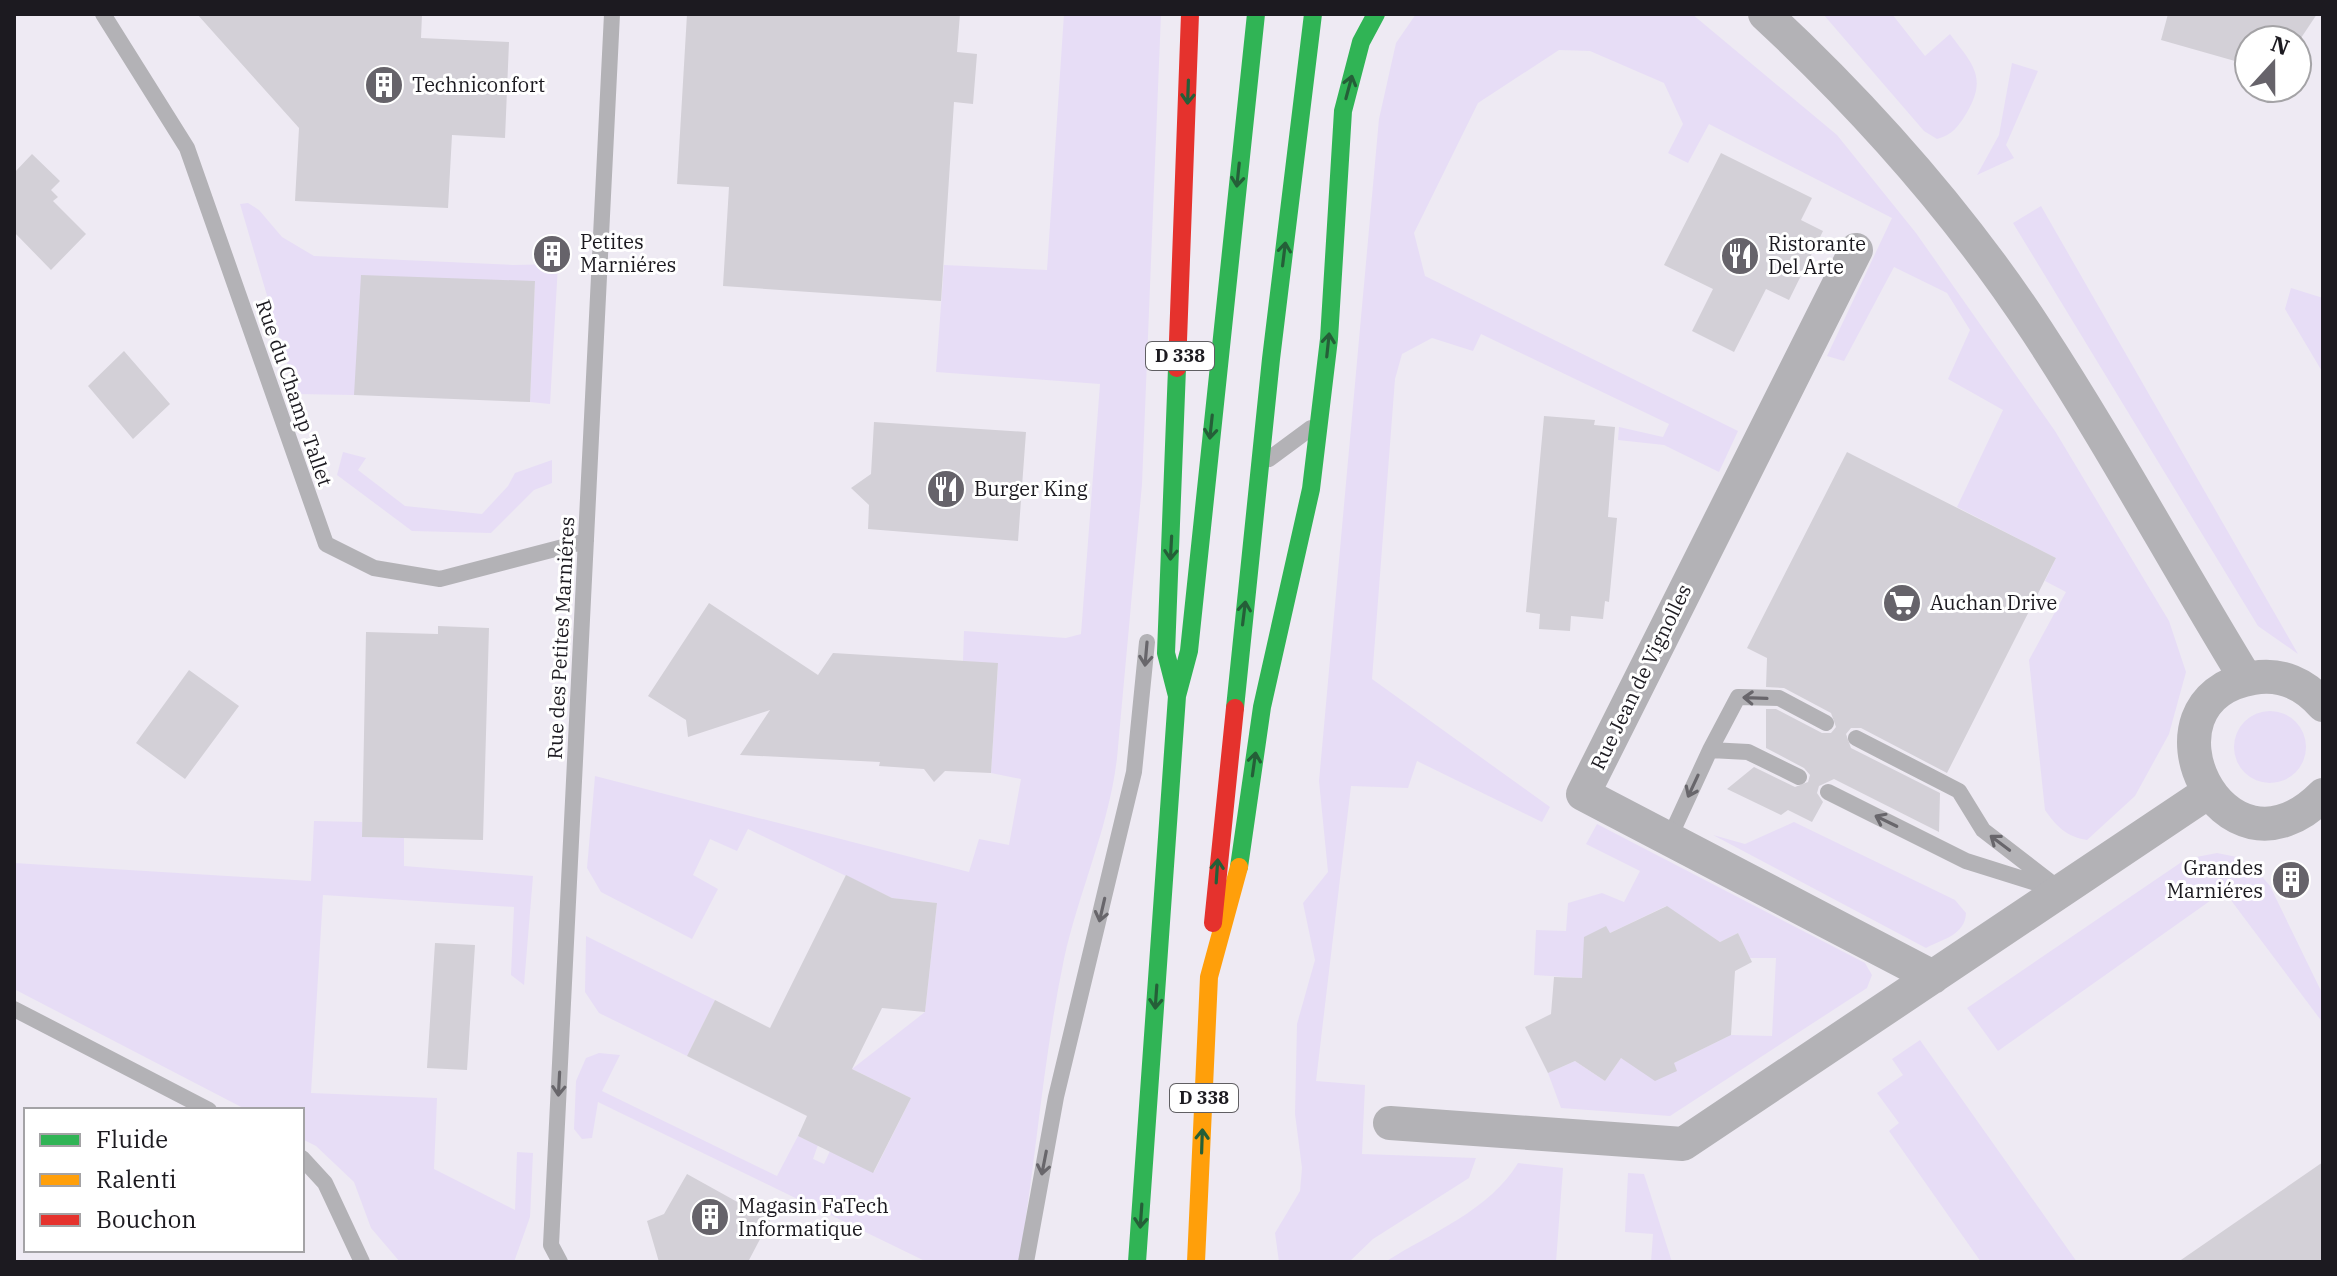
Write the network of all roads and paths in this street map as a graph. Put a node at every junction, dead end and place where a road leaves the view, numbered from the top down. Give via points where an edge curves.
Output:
1 (103, 14) edge
2 (612, 14) edge
3 (1190, 14) edge
4 (1256, 14) edge
5 (1313, 14) edge
6 (1376, 14) edge
7 (1765, 14) edge
8 (1856, 250) dead end
9 (1179, 383) junction
10 (1319, 423) junction
11 (1261, 464) junction
12 (586, 541) junction
13 (2246, 679) junction
14 (1177, 696) junction
15 (2323, 705) edge
16 (1826, 723) dead end
17 (1856, 738) dead end
18 (1710, 750) junction
19 (1799, 777) dead end
20 (1828, 792) dead end
21 (2207, 793) junction
22 (2320, 807) edge
23 (1669, 839) junction
24 (2062, 891) junction
25 (1209, 977) junction
26 (1933, 977) junction
27 (14, 1009) edge
28 (205, 1108) edge
29 (1390, 1123) dead end
30 (304, 1160) edge
31 (362, 1262) edge
32 (560, 1262) edge
33 (1026, 1262) edge
34 (1137, 1262) edge
35 (1196, 1262) edge

1 - 12 lane, Rue du Champ Tallet via 187,148 326,544 374,568 440,579
2 - 12 lane, Rue des Petites Marniéres
3 -> 9 main road, D 338
4 -> 14 main road, D 338 via 1189,651
11 -> 5 main road, D 338
10 -> 6 main road, D 338 via 1343,111 1361,42
7 - 13 street via 1837,81 1957,221 2027,316
8 - 23 street, Rue Jean de Vignolles via 1583,794
9 -> 14 main road, D 338 via 1166,653
9 -> 33 lane via 1157,516 1134,772 1056,1097
10 - 11 lane
25 -> 10 main road, D 338 via 1238,876 1262,707 1311,489
25 -> 11 main road, D 338
12 -> 32 lane, Rue des Petites Marniéres via 551,1245
13 - 15 street via 2271,677 2295,683
13 - 21 street via 2217,695 2196,727 2194,760
14 -> 34 main road, D 338
16 -> 18 lane via 1779,698 1738,697
24 -> 17 lane via 1983,830 1959,791
18 - 19 lane via 1748,752
18 -> 23 lane
24 -> 20 lane via 1966,861
21 - 22 street via 2228,812 2264,823
21 - 24 street
23 - 26 street, Rue Jean de Vignolles
24 - 26 street
35 -> 25 main road, D 338
26 - 29 street via 1683,1144
27 - 28 lane
30 - 31 lane via 325,1183

